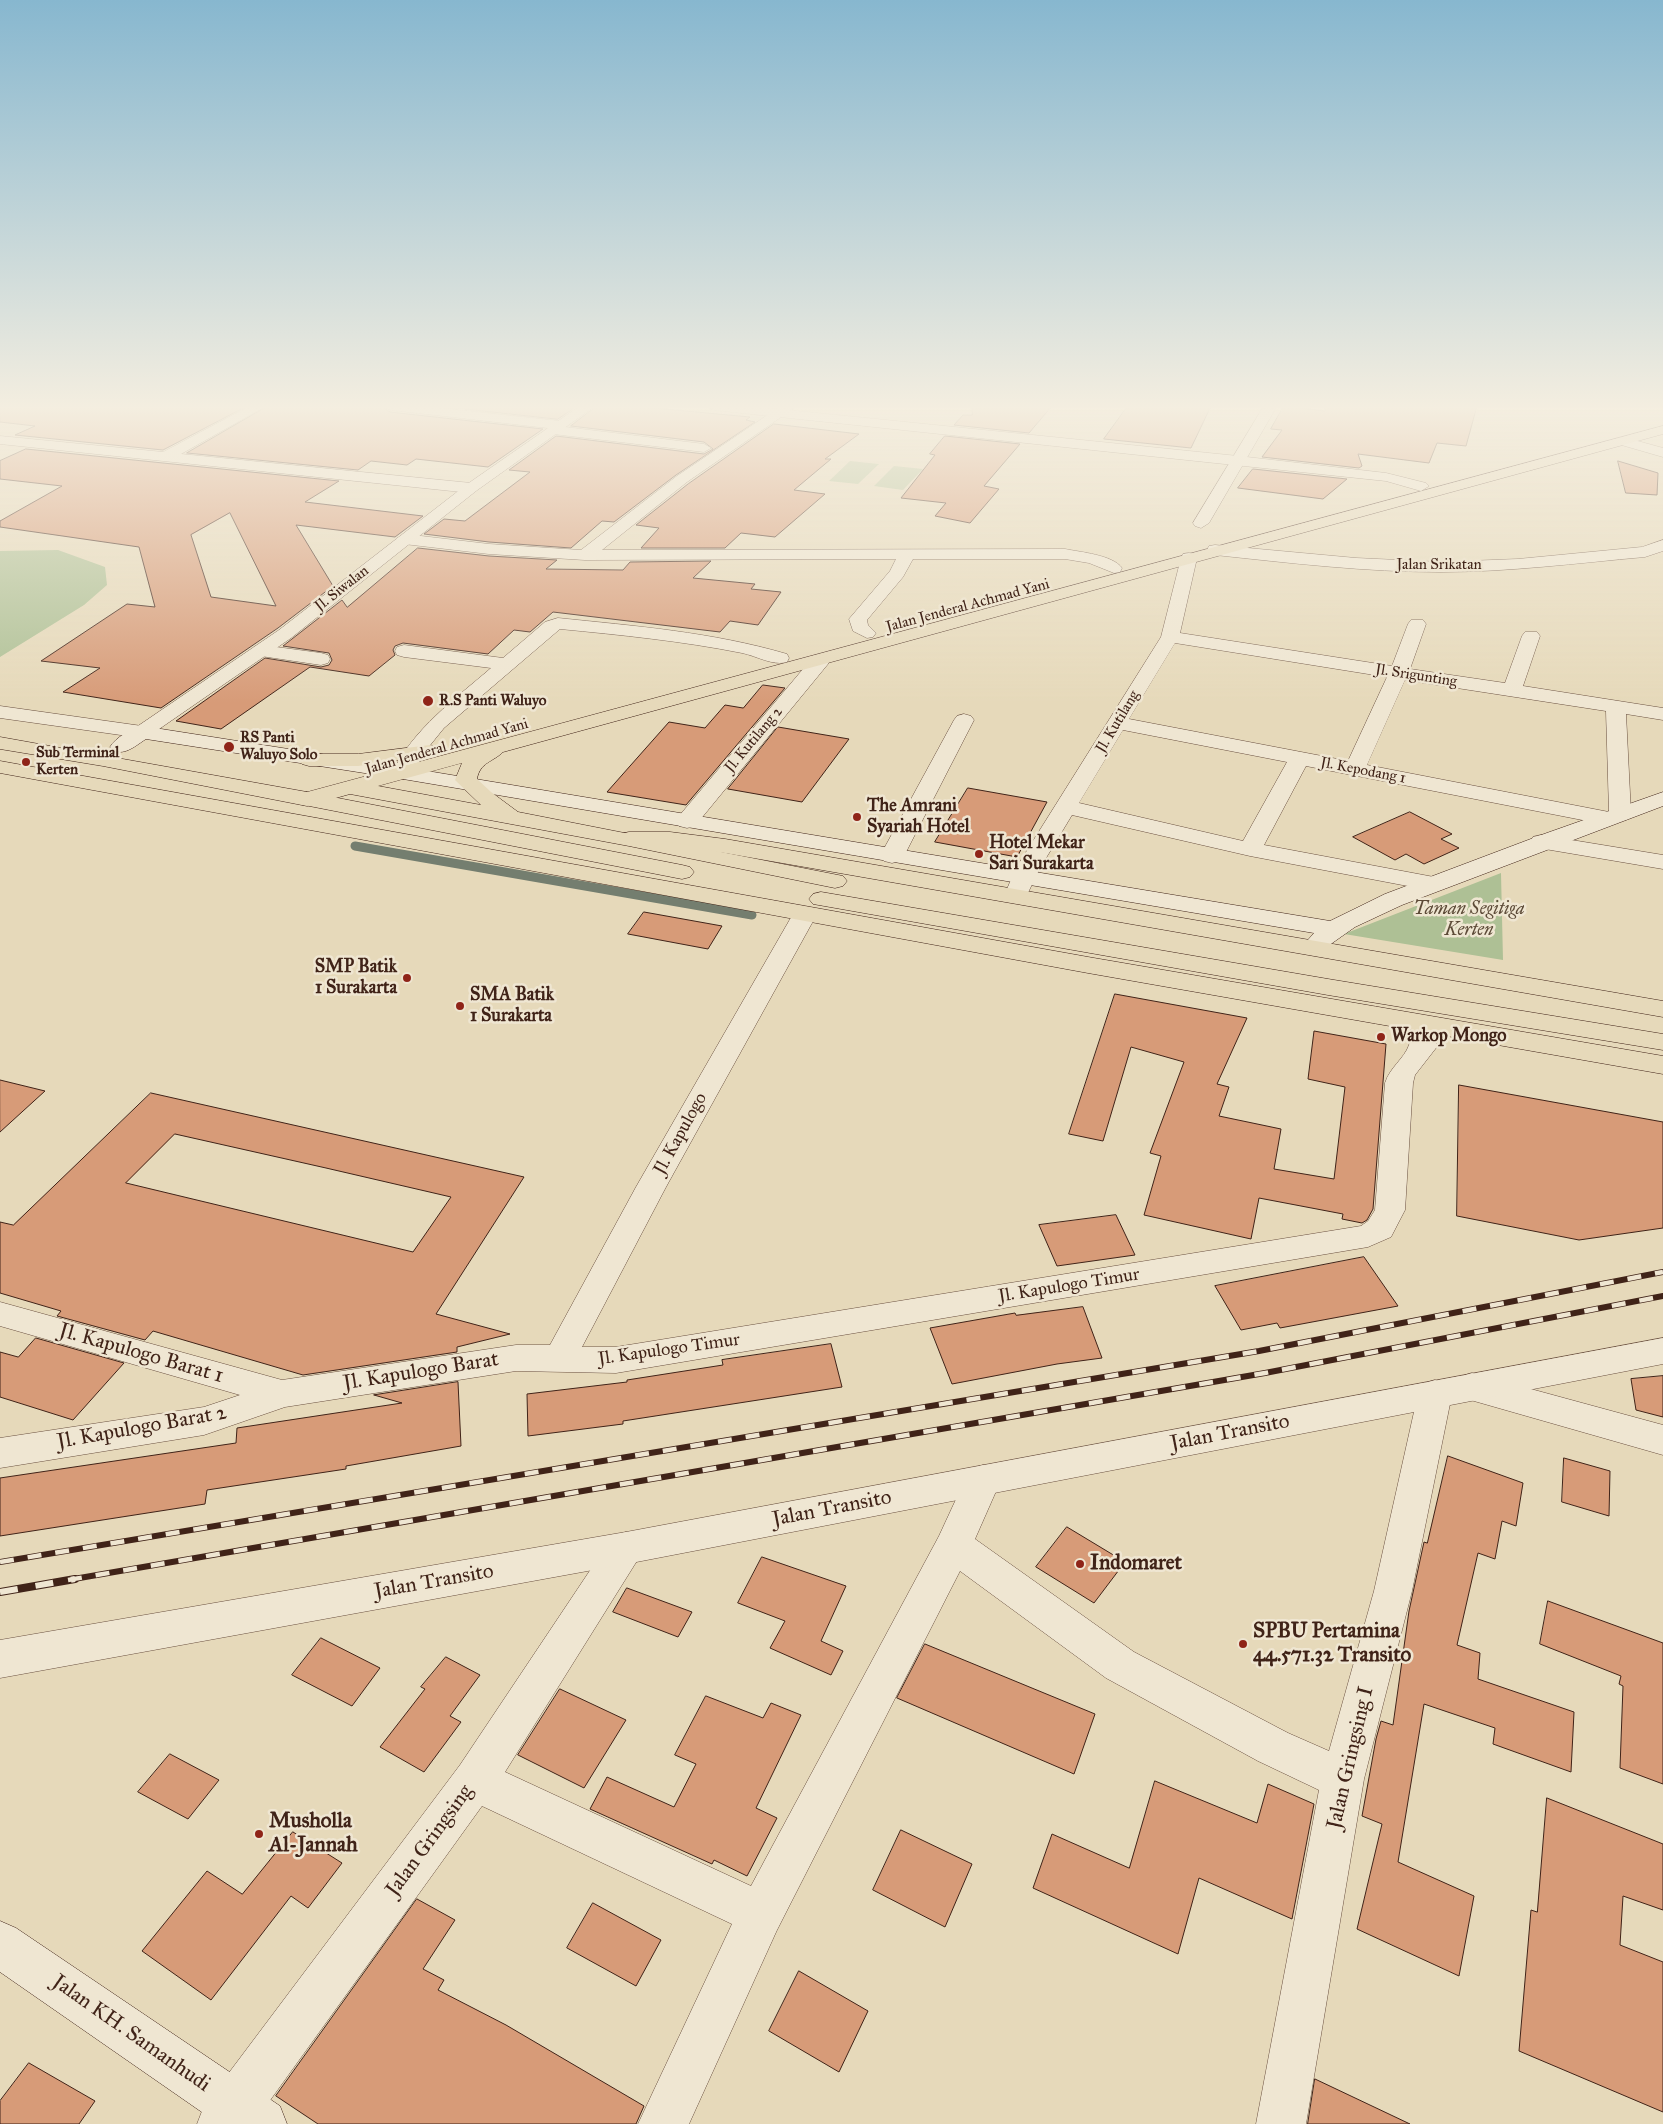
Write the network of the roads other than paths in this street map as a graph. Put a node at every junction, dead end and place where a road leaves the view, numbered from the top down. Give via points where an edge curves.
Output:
1 (449, 505) edge
2 (649, 505) edge
3 (1212, 505) edge
4 (1357, 505) edge
5 (1371, 505) edge
6 (1201, 523) dead end
7 (404, 539) junction
8 (1214, 550) junction
9 (1656, 553) edge
10 (907, 554) junction
11 (585, 555) junction
12 (1189, 558) junction
13 (1104, 563) junction
14 (1417, 624) dead end
15 (866, 633) junction
16 (1531, 636) dead end
17 (1170, 637) junction
18 (261, 651) junction
19 (404, 651) dead end
20 (780, 658) junction
21 (321, 659) dead end
22 (821, 660) junction
23 (507, 664) junction
24 (1399, 674) junction
25 (1512, 691) junction
26 (668, 695) junction
27 (1616, 707) junction
28 (0, 712) edge
29 (1663, 714) edge
30 (964, 720) dead end
31 (1117, 723) junction
32 (0, 728) edge
33 (142, 732) junction
34 (523, 739) junction
35 (0, 743) edge
36 (120, 747) junction
37 (1300, 758) junction
38 (309, 760) junction
39 (408, 762) junction
40 (0, 768) edge
41 (1355, 769) junction
42 (369, 770) junction
43 (471, 785) junction
44 (350, 788) junction
45 (311, 790) junction
46 (1663, 799) edge
47 (1066, 807) junction
48 (1614, 816) junction
49 (515, 818) junction
50 (687, 821) junction
51 (629, 838) junction
52 (1541, 842) junction
53 (1250, 849) junction
54 (892, 856) junction
55 (1663, 862) edge
56 (1434, 884) junction
57 (1020, 887) junction
58 (821, 898) junction
59 (1338, 926) junction
60 (1312, 948) junction
61 (1663, 1009) edge
62 (1663, 1022) edge
63 (1424, 1033) junction
64 (1663, 1042) edge
65 (1663, 1065) edge
66 (0, 1314) edge
67 (1663, 1351) edge
68 (560, 1357) junction
69 (1454, 1391) junction
70 (282, 1394) junction
71 (1663, 1440) edge
72 (0, 1453) edge
73 (983, 1480) junction
74 (954, 1545) junction
75 (626, 1548) junction
76 (0, 1660) edge
77 (1343, 1779) junction
78 (475, 1780) junction
79 (761, 1914) junction
80 (0, 1944) edge
81 (240, 2118) edge
82 (663, 2124) edge
83 (1281, 2124) edge

1 - 7 street, Jl. Siwalan
2 - 11 street
3 - 6 street
4 - 13 main road, Jalan Jenderal Achmad Yani
5 - 8 main road, Jalan Jenderal Achmad Yani
7 - 11 street
7 - 18 street, Jl. Siwalan
8 - 9 street, Jalan Srikatan via 1441,567
8 - 12 main road, Jalan Jenderal Achmad Yani
10 - 11 street
10 - 13 street via 1066,554
10 - 15 street via 897,573 858,619 859,627
12 - 17 street, Jl. Kutilang
12 - 22 main road, Jalan Jenderal Achmad Yani
13 - 15 main road, Jalan Jenderal Achmad Yani
14 - 24 street
15 - 20 main road, Jalan Jenderal Achmad Yani
16 - 25 street
17 - 24 street, Jl. Srigunting
17 - 31 street, Jl. Kutilang
18 - 21 street
18 - 33 street, Jl. Siwalan
19 - 23 street
20 - 23 street via 746,648 649,633 558,624 551,626
20 - 26 main road, Jalan Jenderal Achmad Yani
22 - 26 main road, Jalan Jenderal Achmad Yani
22 - 50 street, Jl. Kutilang 2
23 - 39 street via 437,724
24 - 25 street, Jl. Srigunting
24 - 41 street
25 - 27 street, Jl. Srigunting
26 - 34 main road, Jalan Jenderal Achmad Yani
26 - 39 main road, Jalan Jenderal Achmad Yani via 439,750
27 - 29 street, Jl. Srigunting
27 - 48 street
28 - 33 street
30 - 54 street
31 - 37 street, Jl. Kepodang 1
31 - 47 street, Jl. Kutilang
32 - 36 main road
33 - 36 street, Jl. Siwalan
33 - 38 street
34 - 39 main road, Jalan Jenderal Achmad Yani
34 - 43 main road via 478,758 469,766 466,780
35 - 45 main road, Jalan Jenderal Achmad Yani via 273,793
36 - 45 main road
37 - 41 street, Jl. Kepodang 1
37 - 53 street
38 - 39 main road
38 - 42 street
39 - 42 street
39 - 43 street
39 - 44 main road
40 - 58 main road
41 - 48 street, Jl. Kepodang 1
42 - 45 main road, Jalan Jenderal Achmad Yani
43 - 49 main road
43 - 50 street
44 - 45 main road
44 - 49 main road
45 - 58 main road
46 - 48 street
47 - 53 street
47 - 57 street, Jl. Kutilang
48 - 52 street
49 - 51 main road
50 - 54 street
51 - 57 main road via 670,839
51 - 58 main road
52 - 55 street
52 - 56 street
53 - 56 street
54 - 57 street
56 - 59 street
57 - 59 street
57 - 60 main road
58 - 62 main road via 1053,921
58 - 63 main road
58 - 64 main road
58 - 68 street, Jl. Kapulogo via 651,1187
59 - 60 street
60 - 61 main road
63 - 65 main road
63 - 68 street, Jl. Kapulogo Timur via 1420,1051 1399,1083 1390,1210 1380,1229 1368,1236 616,1360 584,1361
66 - 70 street, Jl. Kapulogo Barat 1
67 - 69 street, Jalan Transito
68 - 70 street, Jl. Kapulogo Barat via 499,1360
69 - 71 street
69 - 73 street, Jalan Transito
69 - 77 street, Jalan Gringsing I via 1393,1591
70 - 72 street, Jl. Kapulogo Barat 2 via 204,1421
73 - 74 street
73 - 75 street, Jalan Transito
74 - 77 street via 1120,1665
74 - 79 street
75 - 76 street, Jalan Transito
75 - 78 street, Jalan Gringsing
77 - 83 street, Jalan Gringsing I
78 - 79 street
78 - 81 street, Jalan Gringsing
79 - 82 street
80 - 81 street, Jalan KH. Samanhudi

